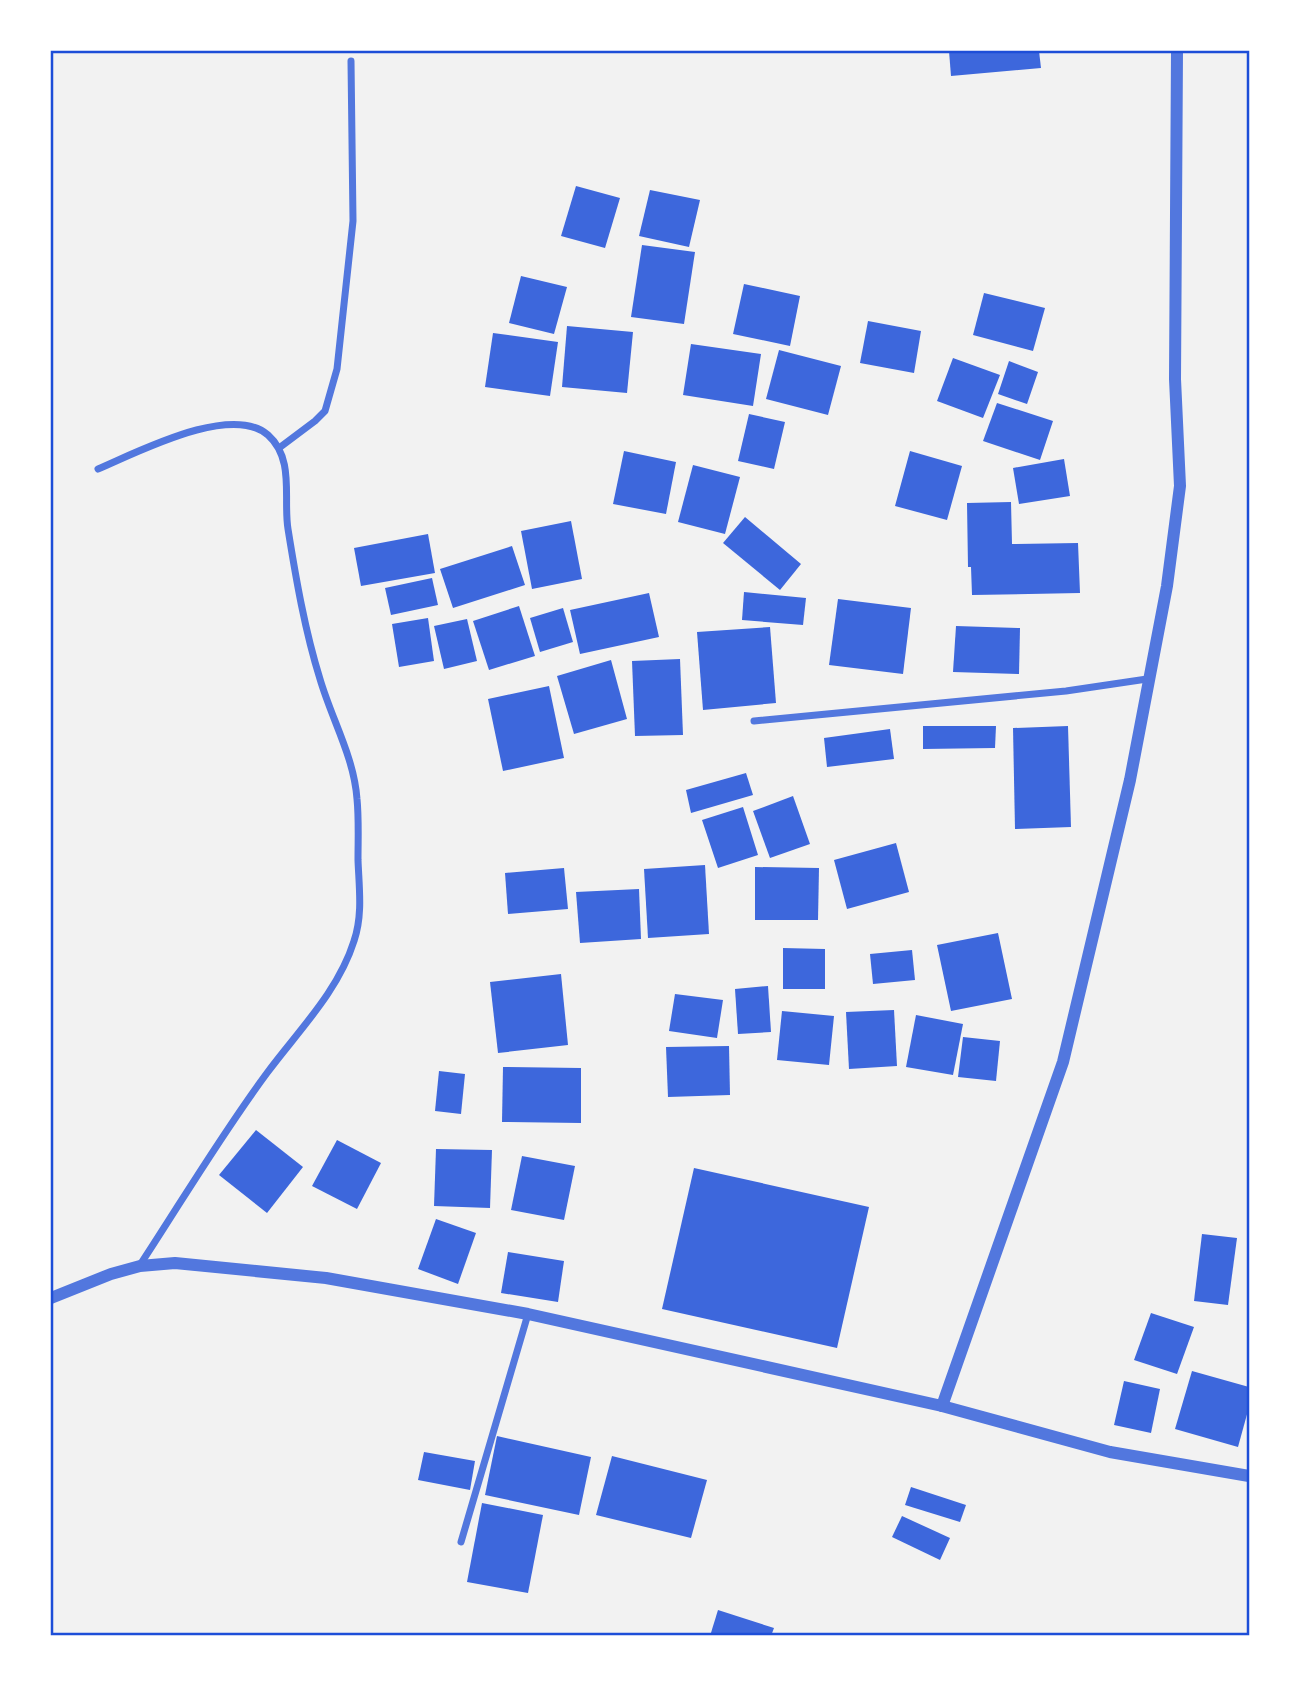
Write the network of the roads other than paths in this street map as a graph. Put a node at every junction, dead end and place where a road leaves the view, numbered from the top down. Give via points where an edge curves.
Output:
1 (1177, 51) edge
2 (351, 61) dead end
3 (279, 448) junction
4 (98, 468) dead end
5 (1147, 680) junction
6 (754, 721) dead end
7 (140, 1266) junction
8 (51, 1298) edge
9 (528, 1314) junction
10 (942, 1406) junction
11 (1249, 1476) edge
12 (461, 1542) dead end

1 - 5 street via 1175,379 1180,486 1167,586
2 - 3 street via 353,221 337,369 325,411
3 - 4 street via 268,435 234,423 207,426
3 - 7 street via 302,603 320,680 348,754 357,798 361,903 355,939 345,965 313,1016 260,1084
5 - 6 street
5 - 10 street via 1129,780 1063,1062
7 - 8 street
7 - 9 street via 175,1263 326,1278
9 - 10 street
9 - 12 street
10 - 11 street via 1110,1452

